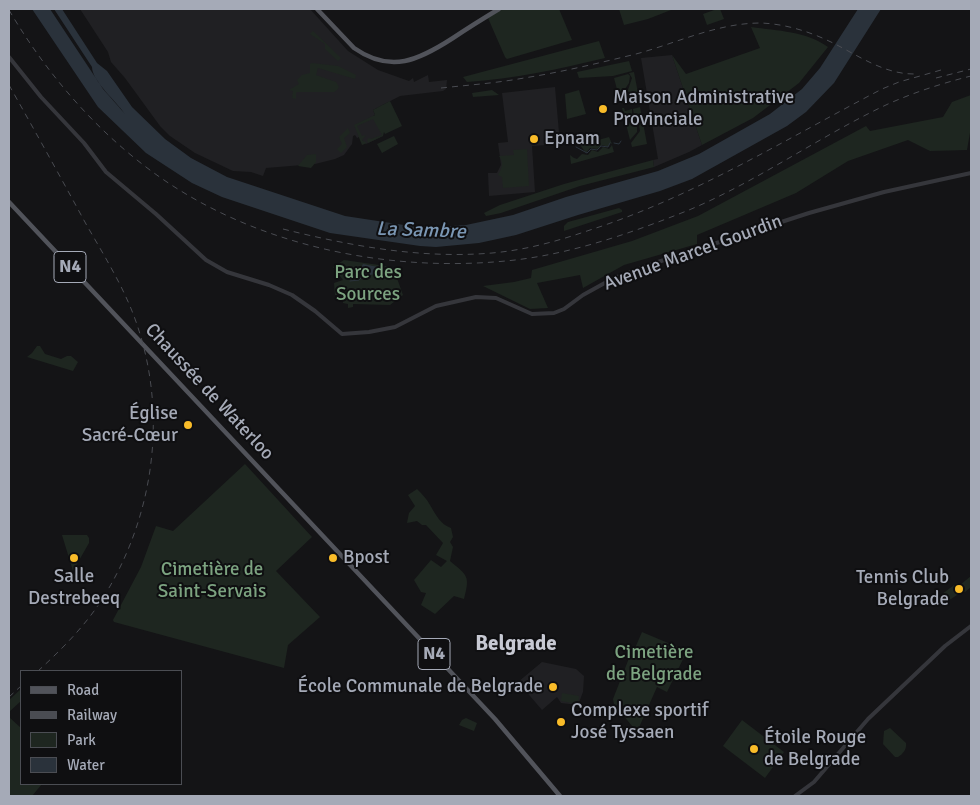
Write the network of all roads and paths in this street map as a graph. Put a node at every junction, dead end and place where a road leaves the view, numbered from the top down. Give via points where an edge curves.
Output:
1 (317, 9) edge
2 (499, 9) edge
3 (9, 57) edge
4 (971, 173) edge
5 (9, 202) edge
6 (971, 626) edge
7 (560, 796) edge
8 (795, 796) edge

1 - 2 main road via 354,48 375,60 396,63 434,50
3 - 4 street, Avenue Marcel Gourdin via 106,172 210,263 292,295 342,334 395,327 436,306 476,297 496,298 532,314 554,313 623,274 788,219 884,192
5 - 7 main road, Chaussée de Waterloo / N4 via 495,718
6 - 8 street via 945,646 868,719 814,782

